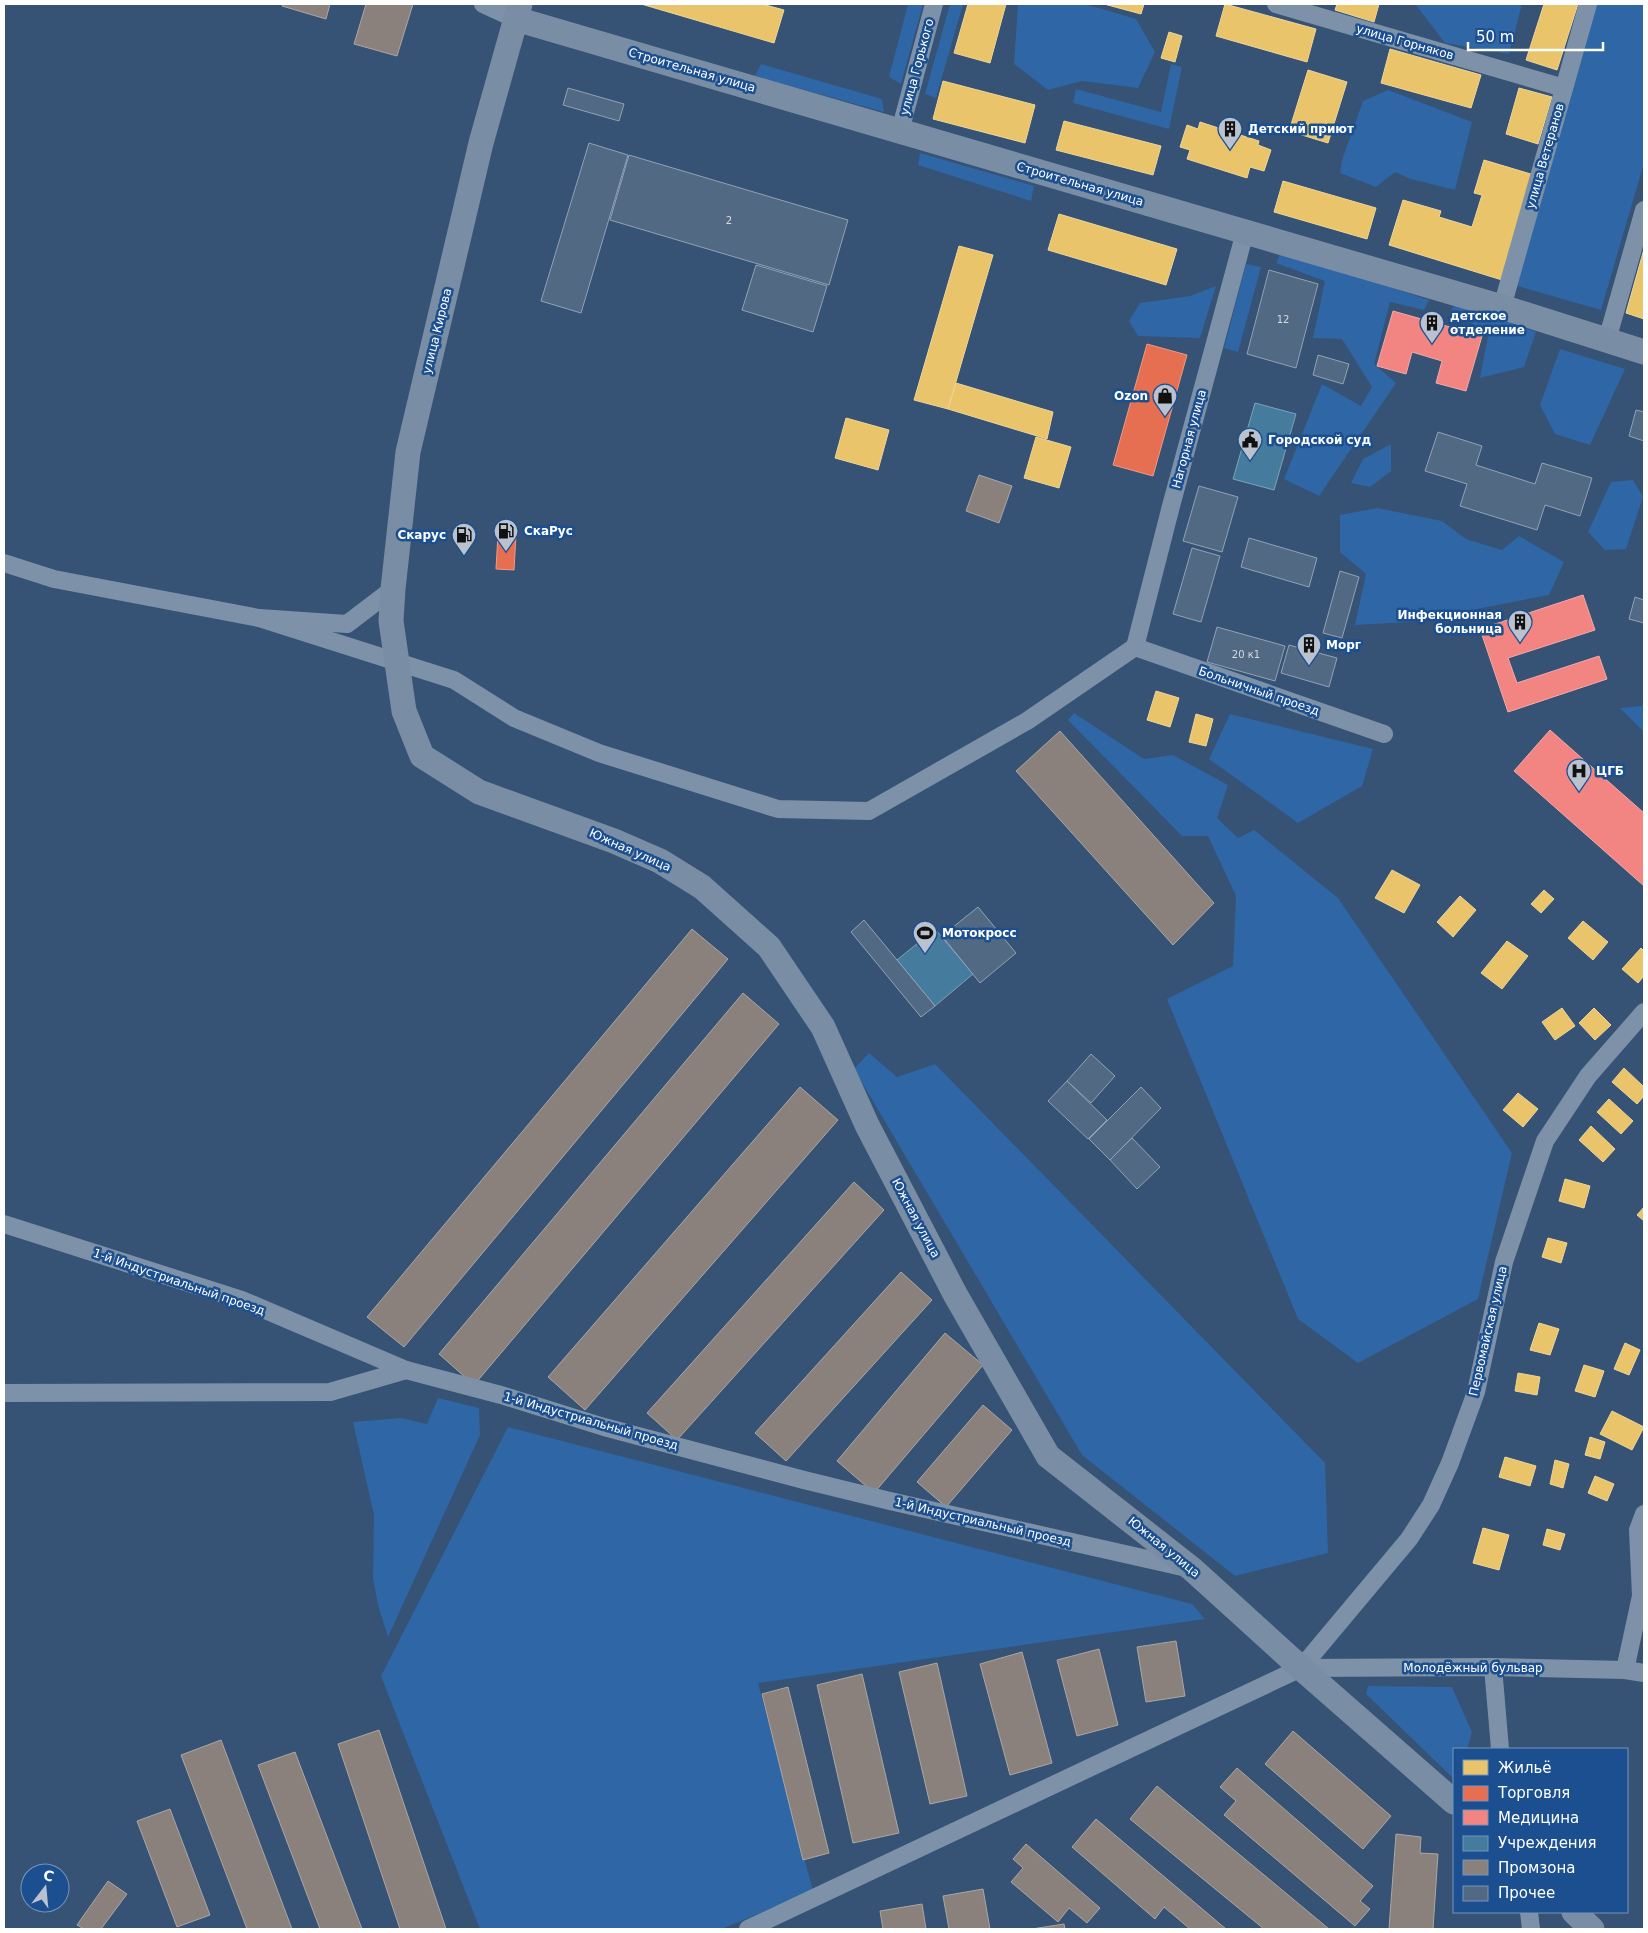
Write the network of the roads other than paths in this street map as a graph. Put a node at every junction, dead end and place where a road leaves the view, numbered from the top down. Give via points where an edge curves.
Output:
1 (483, 4) edge
2 (934, 4) edge
3 (1276, 4) edge
4 (1588, 4) edge
5 (518, 11) edge
6 (1564, 88) junction
7 (900, 130) junction
8 (1644, 210) edge
9 (1245, 232) junction
10 (1502, 307) junction
11 (1607, 340) junction
12 (1644, 352) edge
13 (4, 563) edge
14 (393, 590) junction
15 (258, 618) junction
16 (1135, 647) junction
17 (398, 663) junction
18 (1384, 734) dead end
19 (1644, 1012) edge
20 (4, 1224) edge
21 (406, 1370) junction
22 (4, 1393) edge
23 (1644, 1514) edge
24 (1192, 1569) junction
25 (1493, 1667) junction
26 (1301, 1668) junction
27 (1624, 1670) junction
28 (1644, 1672) edge
29 (1500, 1748) edge
30 (1453, 1801) edge
31 (1529, 1913) edge
32 (1575, 1913) edge
33 (748, 1929) edge
34 (1531, 1929) edge
35 (1592, 1929) edge

1 - 5 street
2 - 7 street, улица Горького
3 - 6 street, улица Горняков
4 - 6 street, улица Ветеранов
5 - 7 street, Строительная улица
5 - 14 street, улица Кирова via 481,143 408,452
6 - 10 street, улица Ветеранов
7 - 9 street, Строительная улица
8 - 11 street
9 - 10 street, Строительная улица
9 - 16 street, Нагорная улица
10 - 11 street, Строительная улица
11 - 12 street, Строительная улица
13 - 15 street via 54,579
14 - 15 street via 346,624
14 - 17 street, улица Кирова via 392,621
15 - 17 street
16 - 17 street via 1027,721 869,811 778,809 599,754 514,718 454,680
16 - 18 street, Больничный проезд
17 - 24 street, Южная улица via 404,711 422,756 480,792 660,861 702,887 769,947 822,1027 866,1125 955,1294 1048,1456
19 - 26 street, Первомайская улица via 1588,1076 1545,1141 1504,1262 1476,1392 1431,1505 1409,1539
20 - 21 street, 1-й Индустриальный проезд via 242,1300
21 - 22 street via 330,1392
21 - 24 street, 1-й Индустриальный проезд via 604,1427 890,1502
23 - 27 street via 1638,1530 1641,1596
24 - 26 street, Южная улица
25 - 26 street, Молодёжный бульвар
25 - 27 street, Молодёжный бульвар
25 - 29 street
26 - 30 street, Южная улица
26 - 33 street
27 - 28 street, Молодёжный бульвар
31 - 34 street
32 - 35 street

